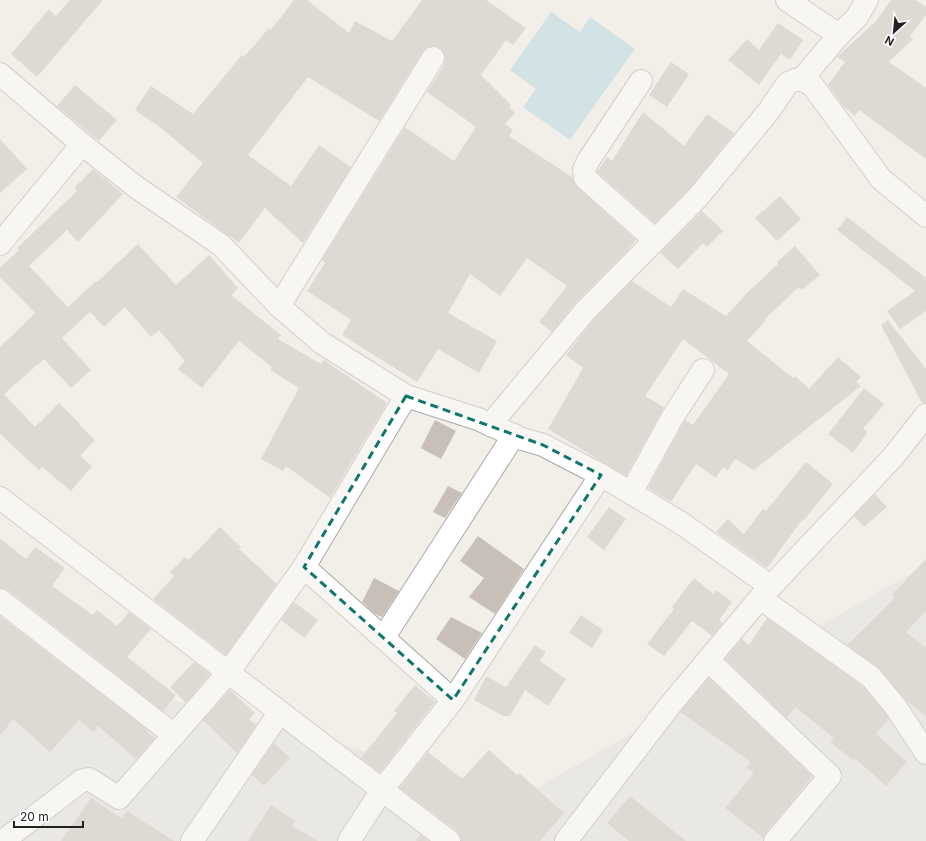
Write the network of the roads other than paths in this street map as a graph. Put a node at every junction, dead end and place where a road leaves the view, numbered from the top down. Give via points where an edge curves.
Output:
1 (787, 0) edge
2 (867, 0) edge
3 (839, 35) junction
4 (433, 58) dead end
5 (0, 74) edge
6 (802, 79) junction
7 (641, 81) dead end
8 (82, 144) junction
9 (926, 216) edge
10 (655, 240) junction
11 (0, 244) edge
12 (279, 306) junction
13 (703, 370) dead end
14 (406, 396) junction
15 (490, 425) junction
16 (922, 427) edge
17 (514, 435) junction
18 (601, 475) junction
19 (632, 494) junction
20 (0, 498) edge
21 (304, 567) junction
22 (765, 592) junction
23 (0, 600) edge
24 (384, 637) junction
25 (708, 660) junction
26 (228, 673) junction
27 (453, 700) junction
28 (280, 712) junction
29 (174, 735) junction
30 (926, 753) edge
31 (382, 790) junction
32 (3, 841) edge
33 (192, 841) edge
34 (349, 841) edge
35 (449, 841) edge
36 (566, 841) edge
37 (775, 841) edge

1 - 3 street
2 - 3 street via 856,17
3 - 6 street
4 - 12 street
5 - 8 street
6 - 9 street via 813,86 881,179
6 - 10 street via 788,83 768,112 698,197
7 - 10 street via 584,170 586,178
8 - 11 street
8 - 12 street via 136,187 221,246
10 - 15 street via 586,310
12 - 14 street via 322,343
13 - 19 street via 672,418
14 - 15 street
14 - 21 street
15 - 17 street
16 - 22 street
17 - 18 street via 543,445
17 - 24 street
18 - 19 street
18 - 27 street
19 - 22 street via 681,523
20 - 26 street
21 - 24 street
21 - 26 street
22 - 25 street
22 - 30 street via 871,677 895,706
23 - 29 street
24 - 27 street
25 - 36 street
25 - 37 street via 830,776
26 - 28 street
26 - 29 street
27 - 31 street
28 - 31 street
28 - 33 street
29 - 32 street via 119,798 90,780 81,780
31 - 34 street
31 - 35 street

